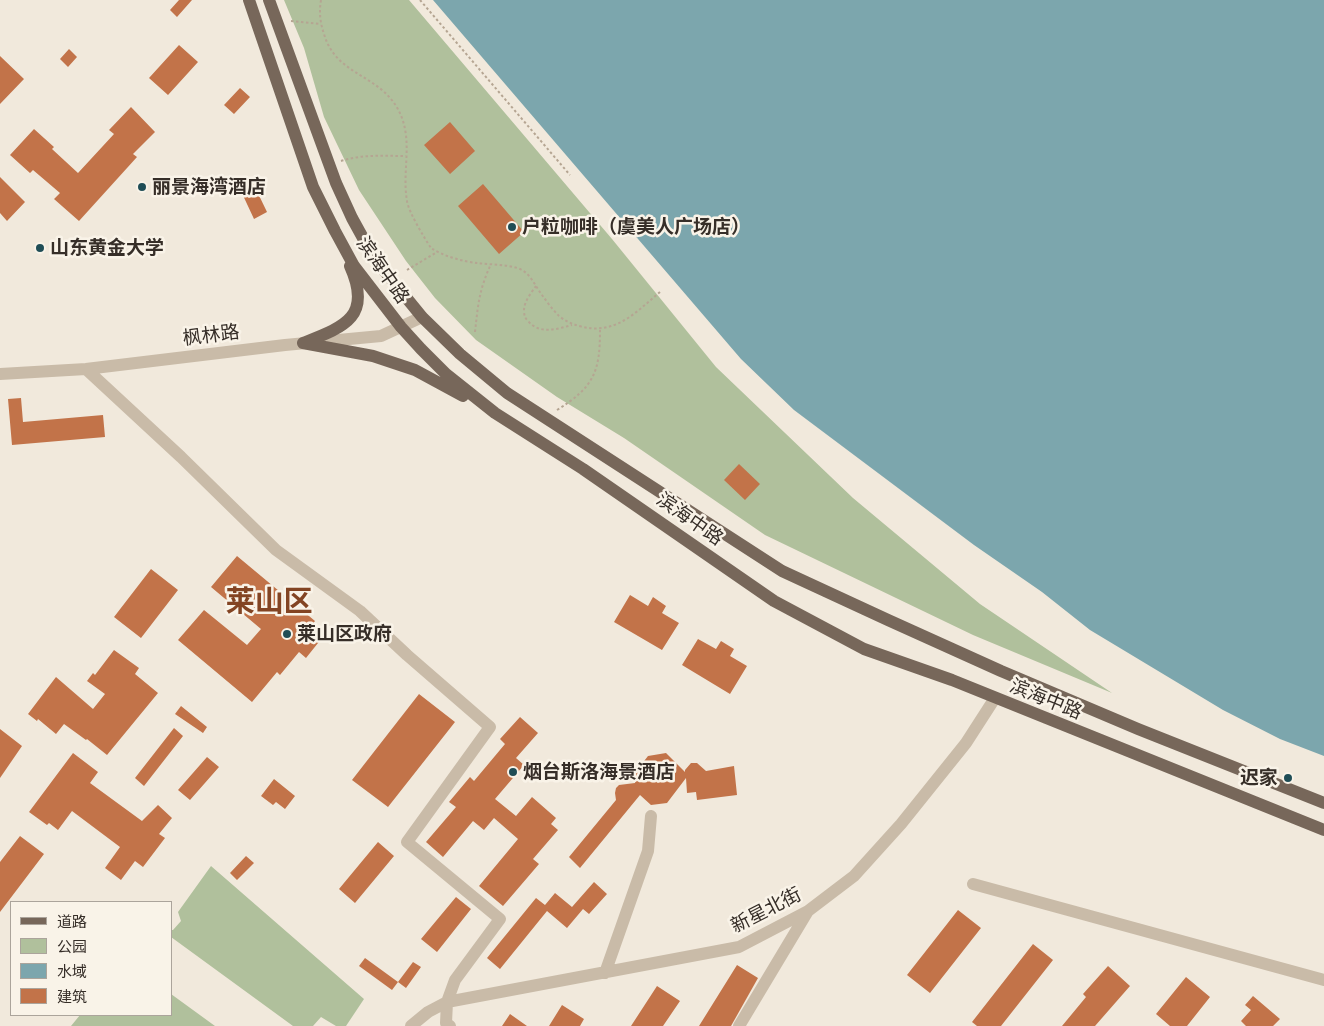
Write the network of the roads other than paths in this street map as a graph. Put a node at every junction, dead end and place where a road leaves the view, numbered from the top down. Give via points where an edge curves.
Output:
1 (249, 0) edge
2 (270, 0) edge
3 (335, 231) junction
4 (422, 317) junction
5 (401, 327) junction
6 (303, 343) junction
7 (86, 369) junction
8 (0, 374) edge
9 (495, 413) junction
10 (995, 698) junction
11 (1324, 802) edge
12 (651, 816) dead end
13 (1324, 830) edge
14 (973, 884) dead end
15 (808, 911) junction
16 (605, 973) junction
17 (1324, 980) edge
18 (447, 1002) junction
19 (411, 1026) edge
20 (450, 1026) edge
21 (740, 1026) edge

1 - 3 main road, 滨海中路 via 313,187
2 - 4 main road, 滨海中路 via 336,183 352,218 374,258
3 - 5 main road, 滨海中路 via 354,266
3 - 6 main road via 352,270 358,294 357,307 336,330
4 - 5 street, 枫林路
4 - 11 main road, 滨海中路 via 507,393 782,570 1138,729
5 - 6 street, 枫林路 via 381,336
5 - 9 main road, 滨海中路 via 446,374
6 - 7 street, 枫林路
6 - 9 main road via 373,356 416,370
7 - 8 street, 枫林路
7 - 18 street via 276,550 360,611 490,727 407,842 500,920 455,980
9 - 10 main road, 滨海中路 via 592,474 774,601 864,649
10 - 13 main road, 滨海中路
10 - 15 street, 新星北街 via 966,743 902,824 854,876
12 - 16 street via 648,851
14 - 17 street
15 - 16 street, 新星北街 via 739,947
15 - 21 street
16 - 18 street, 新星北街
18 - 19 street, 新星北街
18 - 20 street via 446,1023

